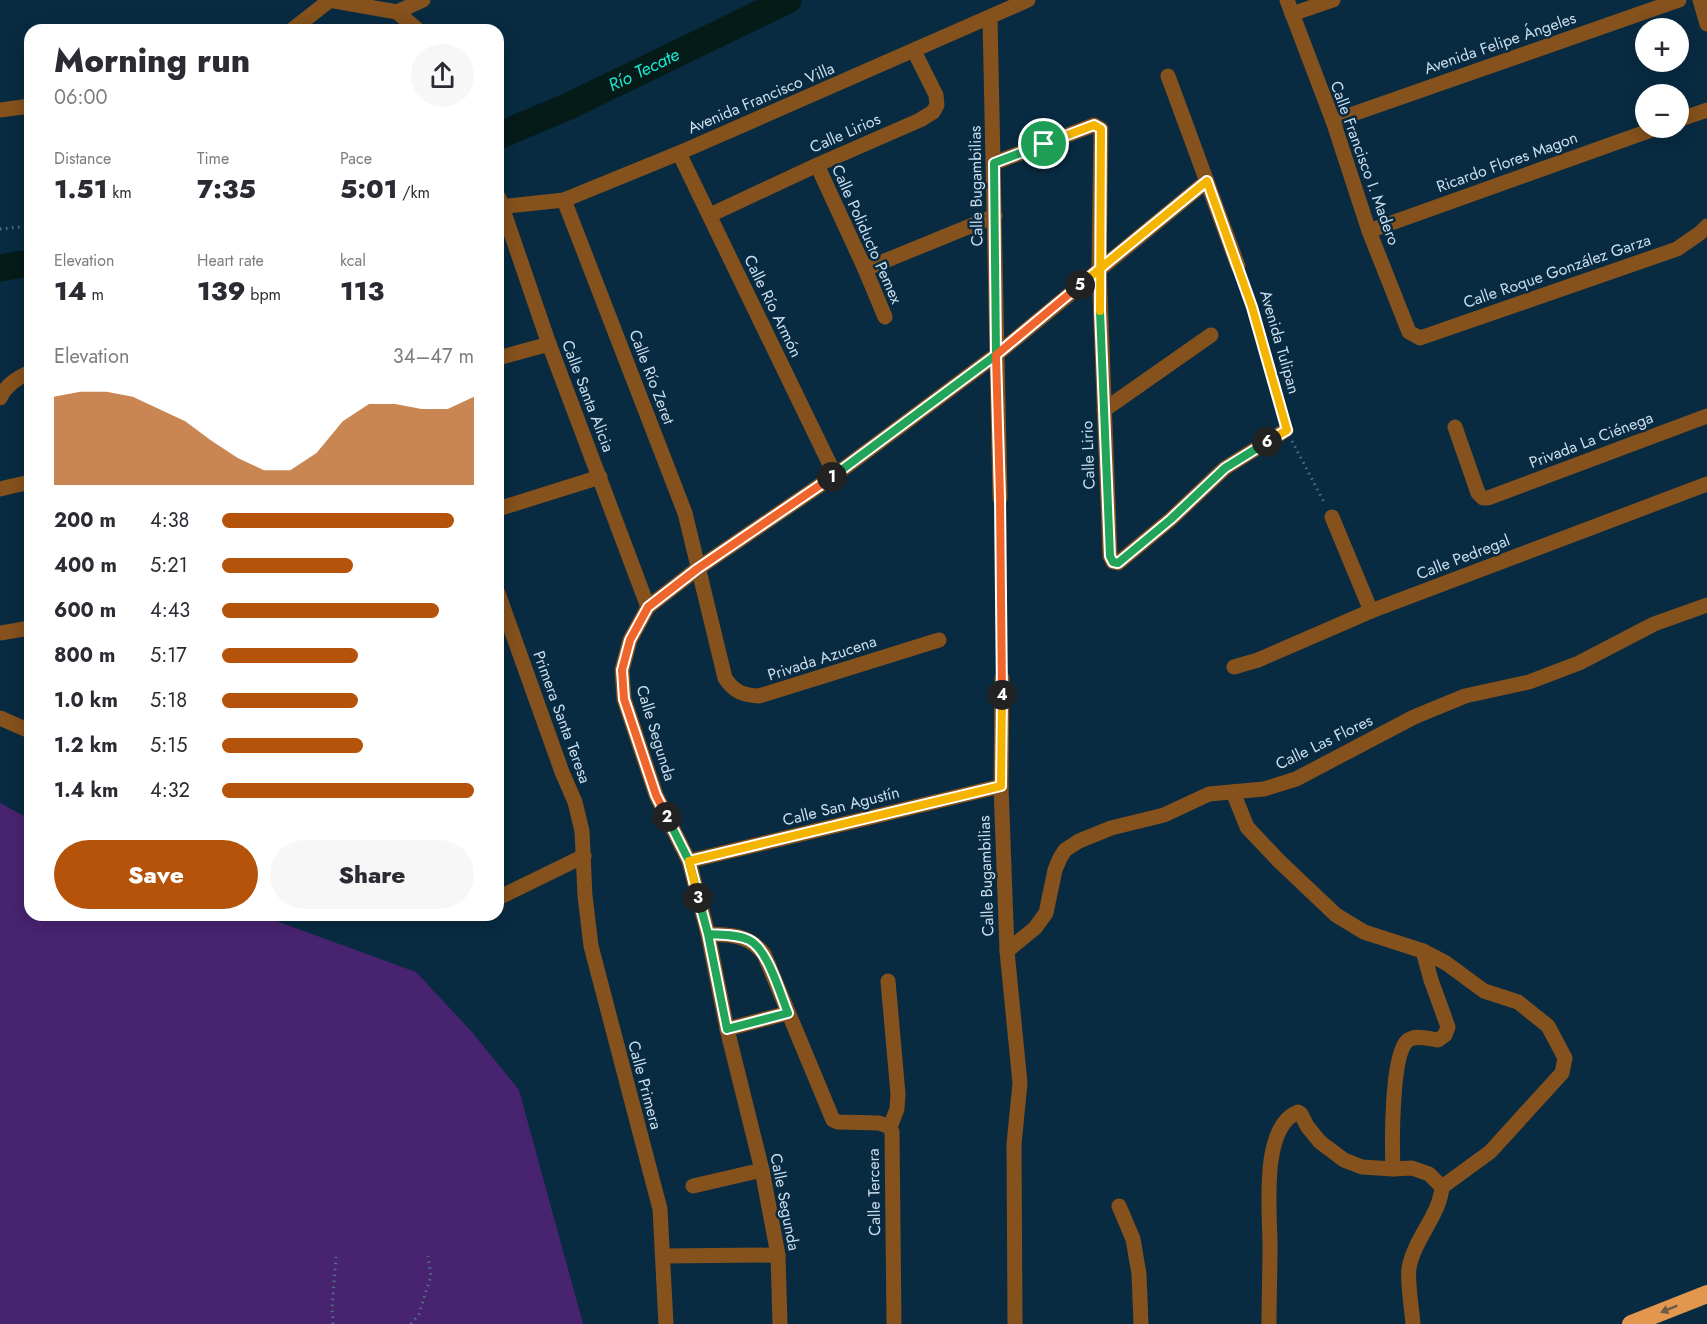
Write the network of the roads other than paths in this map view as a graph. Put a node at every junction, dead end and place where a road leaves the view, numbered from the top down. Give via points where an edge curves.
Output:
1 (330, 0) edge
2 (423, 0) edge
3 (1028, 0) edge
4 (1333, 0) edge
5 (1679, 0) edge
6 (1700, 0) edge
7 (1290, 7) edge
8 (396, 12) junction
9 (990, 18) junction
10 (300, 24) edge
11 (410, 24) edge
12 (1707, 24) edge
13 (914, 51) junction
14 (1168, 76) dead end
15 (24, 107) edge
16 (0, 110) edge
17 (1707, 110) edge
18 (1689, 116) edge
19 (1333, 121) junction
20 (1635, 136) edge
21 (679, 153) junction
22 (994, 163) junction
23 (817, 165) junction
24 (1207, 181) junction
25 (564, 200) junction
26 (504, 203) edge
27 (710, 215) junction
28 (996, 216) junction
29 (504, 217) edge
30 (1707, 226) edge
31 (1369, 231) junction
32 (1238, 266) road end
33 (865, 269) junction
34 (1099, 269) junction
35 (885, 317) dead end
36 (1211, 335) dead end
37 (1413, 336) joint
38 (549, 344) junction
39 (996, 355) junction
40 (504, 356) edge
41 (24, 375) edge
42 (0, 398) edge
43 (1104, 410) junction
44 (1707, 416) edge
45 (1455, 427) dead end
46 (1287, 430) road end
47 (835, 475) junction
48 (600, 477) junction
49 (24, 483) edge
50 (1707, 484) edge
51 (0, 489) edge
52 (1000, 498) road end
53 (504, 507) edge
54 (1332, 517) road end
55 (697, 569) junction
56 (1707, 605) edge
57 (648, 607) junction
58 (504, 610) edge
59 (1371, 611) junction
60 (24, 629) edge
61 (0, 633) edge
62 (939, 640) dead end
63 (1234, 667) dead end
64 (1002, 678) road end
65 (0, 718) edge
66 (24, 728) edge
67 (1001, 786) junction
68 (1233, 792) junction
69 (584, 856) junction
70 (689, 861) junction
71 (504, 895) edge
72 (708, 934) junction
73 (1007, 951) junction
74 (1423, 951) junction
75 (888, 981) dead end
76 (788, 1013) junction
77 (727, 1029) junction
78 (890, 1127) junction
79 (1393, 1169) junction
80 (762, 1170) junction
81 (693, 1186) dead end
82 (1442, 1186) junction
83 (1119, 1206) dead end
84 (778, 1255) junction
85 (664, 1256) junction
86 (1707, 1294) edge
87 (666, 1324) edge
88 (780, 1324) edge
89 (894, 1324) edge
90 (1015, 1324) edge
91 (1141, 1324) edge
92 (1269, 1324) edge
93 (1413, 1324) edge
94 (1631, 1324) edge

1 - 8 street
1 - 10 street
2 - 8 street
3 - 9 street, Avenida Francisco Villa
4 - 7 street
5 - 19 street, Avenida Felipe Ángeles
6 - 12 street
7 - 19 street, Calle Francisco I. Madero
8 - 11 street
9 - 13 street, Avenida Francisco Villa
9 - 22 street, Calle Bugambilias
13 - 21 street, Avenida Francisco Villa
13 - 23 street, Calle Lirios via 936,95 933,112
14 - 24 street
15 - 16 street
17 - 18 street
19 - 31 street, Calle Francisco I. Madero
20 - 31 street, Ricardo Flores Magon
21 - 25 street, Avenida Francisco Villa
21 - 27 street, Calle Río Armón
22 - 28 street, Calle Bugambilias
22 - 34 street, Calle Lirio via 1094,125 1101,129
23 - 27 street, Calle Lirios
23 - 33 street, Calle Poliducto Pemex
24 - 32 street
24 - 34 street
25 - 26 street, Avenida Francisco Villa
25 - 55 street, Calle Río Zeret via 685,513
27 - 47 street, Calle Río Armón
28 - 33 street
28 - 39 street, Calle Bugambilias
29 - 38 street, Calle Santa Alicia
30 - 37 street, Calle Roque González Garza via 1677,249 1420,338
31 - 37 street, Calle Francisco I. Madero
33 - 35 street, Calle Poliducto Pemex
34 - 39 street
34 - 43 street, Calle Lirio
36 - 43 street
38 - 40 street
38 - 48 street, Calle Santa Alicia
39 - 47 street, Calle Segunda
39 - 52 street, Calle Bugambilias
41 - 42 street
43 - 46 street, Calle Lirio via 1110,556 1118,563 1225,468
44 - 45 street, Privada La Ciénega via 1488,498 1478,493
47 - 55 street, Calle Segunda
48 - 53 street
48 - 57 street, Calle Santa Alicia
49 - 51 street
50 - 59 street, Calle Pedregal
54 - 59 street
55 - 57 street, Calle Segunda
55 - 62 street, Privada Azucena via 725,678 738,693 759,696
56 - 68 street, Calle Las Flores via 1654,624 1579,663 1529,682 1465,696 1414,717 1296,779 1264,789
57 - 70 street, Calle Segunda via 630,640 622,670 624,699 656,795
58 - 69 street, Primera Santa Teresa via 575,802
59 - 63 street, Calle Pedregal
60 - 61 street
64 - 67 street, Calle Bugambilias
65 - 66 street
67 - 70 street, Calle San Agustín
67 - 73 street, Calle Bugambilias
68 - 73 street, Calle Las Flores via 1209,794 1164,815 1111,828 1065,850 1055,870 1046,913 1035,928
68 - 74 street via 1247,827 1336,915 1364,932
69 - 71 street
69 - 85 street, Calle Primera via 591,946 660,1209
70 - 72 street, Calle Segunda
72 - 76 street, Calle Tercera via 734,936 756,944 764,954
72 - 77 street, Calle Segunda
73 - 90 street, Calle Bugambilias via 1020,1083 1014,1144
74 - 79 street via 1448,1027 1446,1035 1438,1040 1414,1037 1406,1041 1400,1052 1392,1124
74 - 82 street via 1484,991 1518,1002 1548,1026 1565,1058 1562,1073 1490,1152
75 - 78 street via 898,1094
76 - 77 street
76 - 78 street, Calle Tercera via 833,1120
77 - 80 street, Calle Segunda
78 - 89 street, Calle Tercera
79 - 82 street via 1412,1168 1429,1174
79 - 92 street via 1362,1167 1344,1160 1320,1142 1301,1114 1287,1119 1275,1142 1268,1178
80 - 81 street
80 - 84 street, Calle Segunda
82 - 93 street via 1441,1198 1408,1270
83 - 91 street via 1133,1239
84 - 85 street
84 - 88 street, Calle Segunda
85 - 87 street, Calle Primera
86 -> 94 highway

